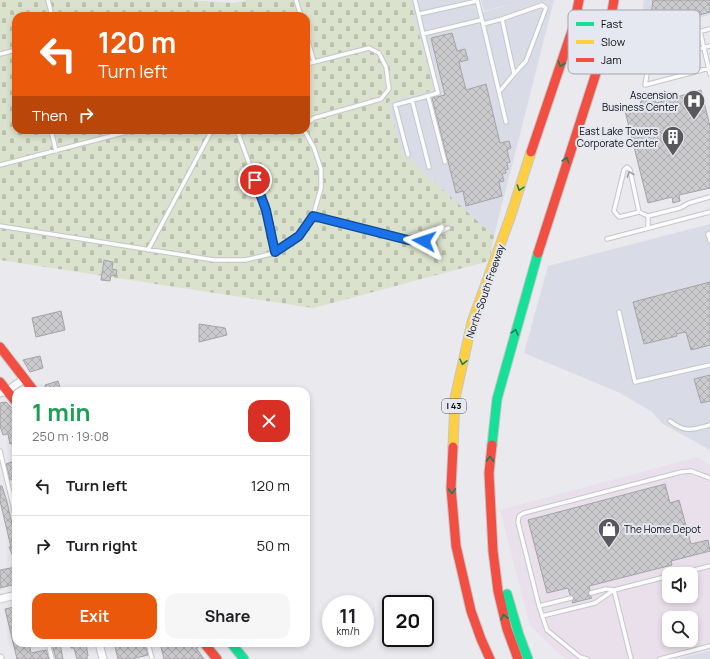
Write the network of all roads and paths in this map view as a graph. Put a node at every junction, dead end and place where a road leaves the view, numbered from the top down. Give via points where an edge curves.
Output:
1 (48, 0) edge
2 (296, 0) edge
3 (415, 0) edge
4 (477, 0) edge
5 (579, 0) edge
6 (614, 0) edge
7 (621, 0) edge
8 (577, 10) edge
9 (612, 10) edge
10 (617, 10) edge
11 (51, 12) edge
12 (300, 12) edge
13 (418, 14) junction
14 (502, 19) junction
15 (482, 22) junction
16 (710, 28) edge
17 (700, 31) joint
18 (424, 34) junction
19 (568, 43) edge
20 (710, 46) edge
21 (704, 47) junction
22 (310, 48) edge
23 (700, 48) edge
24 (12, 51) edge
25 (0, 54) edge
26 (314, 62) junction
27 (310, 63) edge
28 (709, 68) edge
29 (514, 74) junction
30 (595, 74) edge
31 (647, 74) edge
32 (686, 74) edge
33 (710, 74) edge
34 (499, 92) junction
35 (428, 96) junction
36 (412, 100) junction
37 (310, 121) edge
38 (506, 122) dead end
39 (52, 134) edge
40 (119, 134) edge
41 (210, 134) edge
42 (238, 134) edge
43 (306, 134) edge
44 (112, 136) joint
45 (56, 151) junction
46 (408, 155) dead end
47 (445, 162) dead end
48 (0, 165) edge
49 (429, 167) dead end
50 (710, 197) edge
51 (639, 212) junction
52 (710, 212) edge
53 (313, 216) junction
54 (648, 216) junction
55 (0, 226) edge
56 (448, 228) dead end
57 (648, 228) junction
58 (710, 233) edge
59 (607, 239) dead end
60 (710, 242) edge
61 (148, 250) junction
62 (275, 252) junction
63 (619, 312) dead end
64 (0, 348) edge
65 (710, 365) edge
66 (25, 378) junction
67 (0, 382) edge
68 (31, 387) edge
69 (3, 392) edge
70 (12, 399) edge
71 (670, 421) dead end
72 (710, 425) edge
73 (0, 451) edge
74 (710, 478) edge
75 (12, 501) edge
76 (490, 512) junction
77 (710, 566) edge
78 (698, 569) edge
79 (662, 578) edge
80 (614, 590) junction
81 (591, 593) dead end
82 (12, 596) edge
83 (0, 598) edge
84 (571, 598) dead end
85 (539, 606) junction
86 (542, 616) junction
87 (481, 639) junction
88 (710, 646) edge
89 (49, 647) edge
90 (100, 647) edge
91 (149, 647) edge
92 (207, 647) edge
93 (234, 647) edge
94 (52, 659) edge
95 (103, 659) edge
96 (152, 659) edge
97 (217, 659) edge
98 (244, 659) edge
99 (487, 659) edge
100 (490, 659) edge
101 (518, 659) edge
102 (528, 659) edge
103 (587, 659) edge
104 (631, 659) edge
105 (660, 659) edge

1 - 11 lane
2 - 12 lane
3 - 13 lane
4 - 13 lane
4 - 15 lane
5 -> 8 main road, North-South Freeway / I 43
6 - 9 main road
7 - 10 main road
13 - 18 lane
14 - 15 lane
14 - 29 lane
14 - 29 lane via 542,5 546,8 526,61
15 - 18 lane
15 - 34 lane
16 - 17 lane
17 - 21 lane
18 - 35 lane via 438,93
19 -> 87 main road, North-South Freeway / I 43 via 510,218 472,322 455,398 451,488 456,546 471,611
20 - 21 lane
21 - 23 lane
21 - 28 lane
22 - 26 lane
24 - 25 lane
26 - 27 lane
26 - 37 lane via 369,48 379,53 386,67 389,89 381,99
28 - 33 lane
29 - 34 lane
76 -> 30 main road via 491,450 497,399 546,224
31 - 32 lane via 644,85
34 - 38 lane
35 - 36 lane
35 - 47 lane
36 - 46 lane via 395,105
36 - 49 lane
39 - 45 lane
40 - 44 lane
41 - 61 lane
42 - 62 lane via 266,210
43 - 53 lane via 321,169 321,188
44 - 45 lane
45 - 48 lane
50 - 54 lane
51 -> 51 lane via 630,170 627,167 624,170 614,211 620,217
51 - 54 lane
52 - 57 lane
53 - 56 lane via 408,240 424,241
53 - 62 lane via 299,236
54 - 57 lane
55 - 61 lane
57 - 59 lane
58 - 60 lane
61 - 62 lane via 214,260 245,260
63 - 65 lane via 635,382
64 - 66 main road
66 - 68 main road
66 - 69 street
67 - 69 main road
69 - 70 main road
71 - 72 lane via 678,428 687,430
73 - 75 lane
74 - 85 lane via 691,472 681,472 519,516 518,522
101 -> 76 main road via 507,629 498,591
76 - 102 main road via 508,595
77 - 78 lane
79 - 80 lane
80 - 81 lane via 606,589
80 - 86 lane via 595,603
80 - 104 lane
82 - 83 street
84 - 85 lane
85 - 86 lane
86 - 103 lane via 551,634 580,657
87 - 99 main road
87 - 100 main road, North-South Freeway / I 43
88 - 105 lane
89 - 94 lane
90 - 95 street
91 - 96 lane
92 - 97 main road
93 - 98 main road

